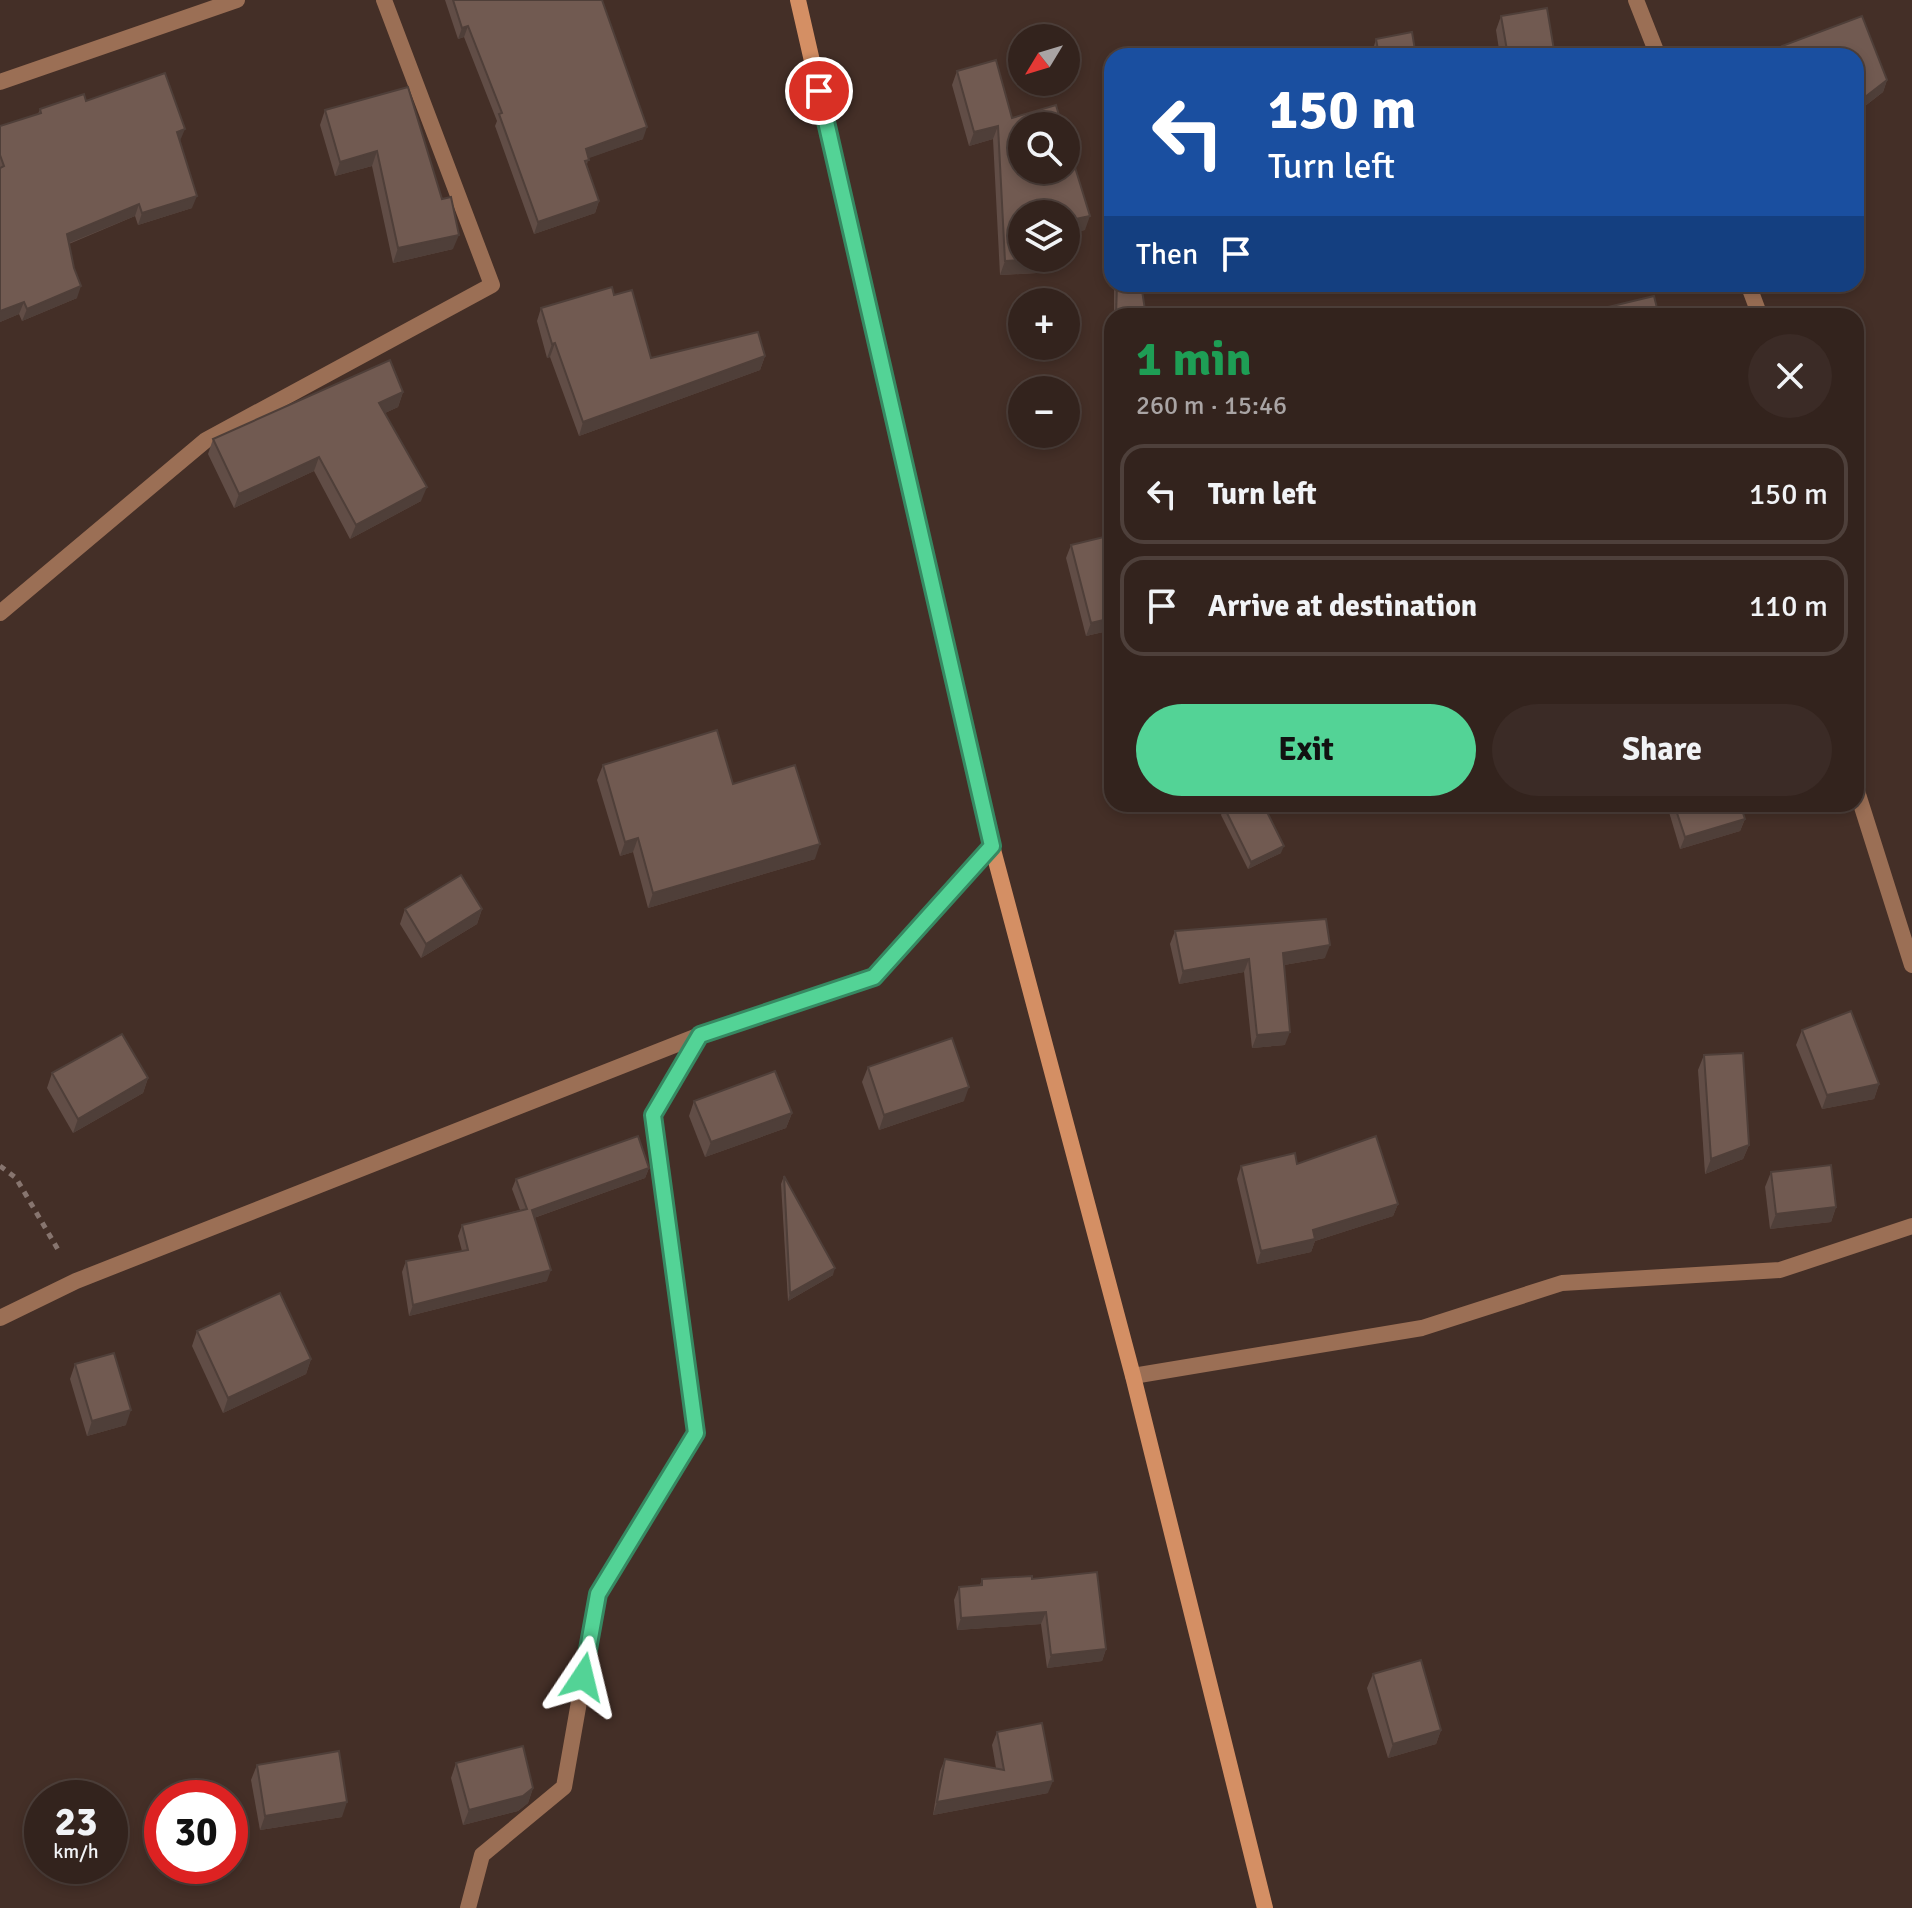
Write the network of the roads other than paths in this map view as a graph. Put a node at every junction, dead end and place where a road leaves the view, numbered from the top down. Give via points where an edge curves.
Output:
1 (237, 0) edge
2 (384, 0) edge
3 (798, 0) edge
4 (1636, 0) edge
5 (1655, 48) edge
6 (0, 82) edge
7 (0, 613) edge
8 (1864, 812) edge
9 (992, 846) junction
10 (1912, 965) edge
11 (700, 1035) junction
12 (1912, 1226) edge
13 (0, 1318) edge
14 (1133, 1376) junction
15 (468, 1908) edge
16 (1265, 1908) edge

1 - 6 street
2 - 7 street via 492,285 206,440
3 - 9 street
4 - 5 street
8 - 10 street
9 - 11 street via 874,977
9 - 14 street
11 - 13 street via 76,1281
11 - 15 street via 653,1115 696,1433 598,1594 564,1787 482,1855
12 - 14 street via 1780,1270 1562,1283 1422,1328
14 - 16 street

